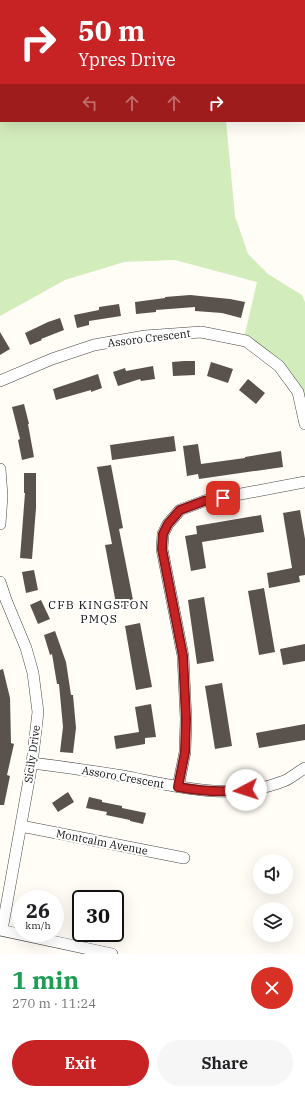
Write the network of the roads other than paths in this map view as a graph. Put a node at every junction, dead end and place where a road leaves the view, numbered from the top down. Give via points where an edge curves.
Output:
1 (0, 381) edge
2 (305, 424) edge
3 (0, 469) edge
4 (305, 482) edge
5 (0, 524) edge
6 (0, 582) edge
7 (32, 763) junction
8 (305, 768) edge
9 (178, 787) junction
10 (21, 826) junction
11 (184, 858) dead end
12 (1, 930) edge
13 (112, 954) edge

1 - 2 street, Assoro Crescent via 94,345 145,336 201,332 246,341 279,366 298,392
3 - 5 street
4 - 9 street via 204,501 180,510 163,534 162,549 183,656 185,752
6 - 7 street, Sicily Drive via 33,673 38,712
7 - 9 street, Assoro Crescent via 100,772
7 - 10 street, Sicily Drive
8 - 9 street, Assoro Crescent via 285,780 260,788 232,792
10 - 11 street, Montcalm Avenue
10 - 12 street, Sicily Drive
12 - 13 street

